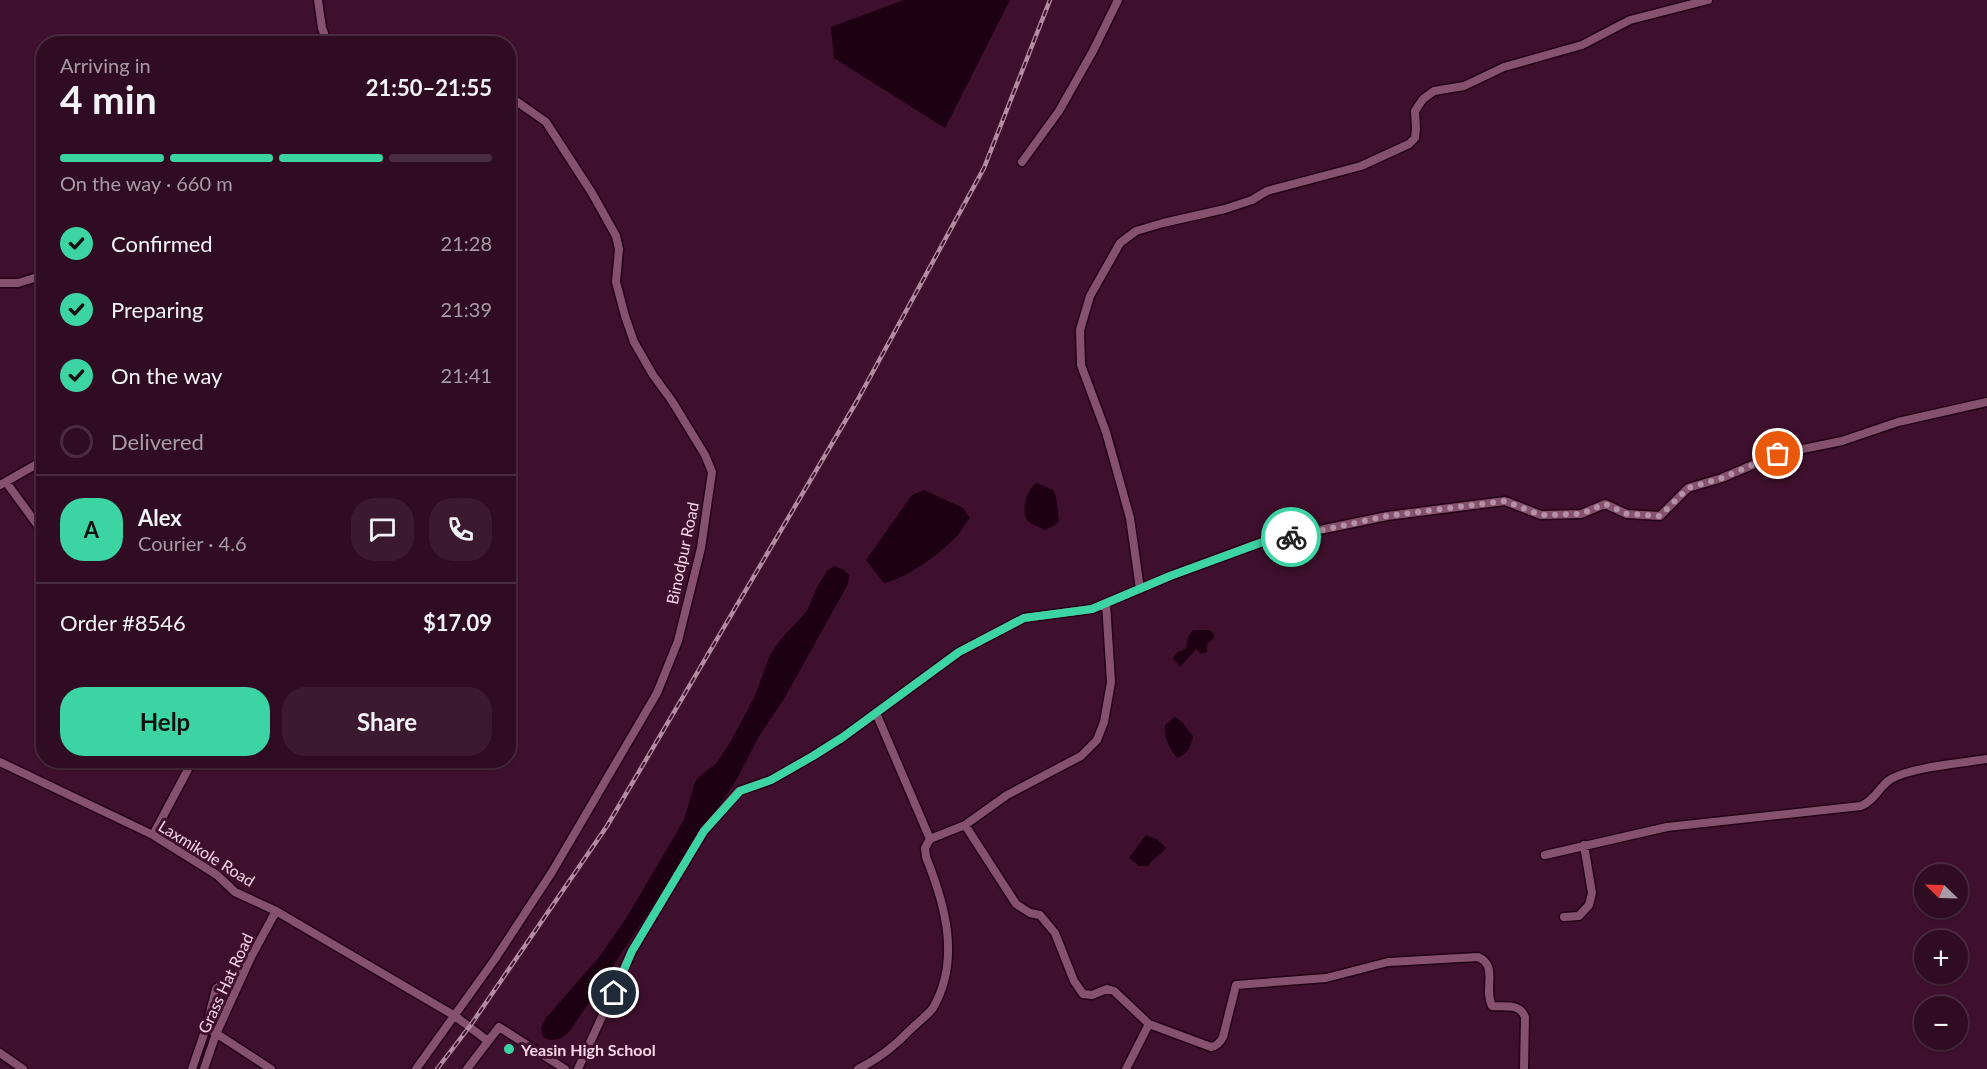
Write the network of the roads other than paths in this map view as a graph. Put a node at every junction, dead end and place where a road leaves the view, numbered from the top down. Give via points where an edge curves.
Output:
1 (318, 0) edge
2 (1118, 0) edge
3 (1708, 0) edge
4 (325, 36) edge
5 (516, 101) edge
6 (1022, 162) dead end
7 (36, 277) edge
8 (0, 283) edge
9 (1987, 402) edge
10 (36, 464) edge
11 (3, 483) edge
12 (36, 524) edge
13 (1140, 589) junction
14 (1106, 603) junction
15 (876, 713) junction
16 (1987, 759) edge
17 (0, 762) edge
18 (189, 768) edge
19 (965, 825) junction
20 (153, 835) junction
21 (930, 839) junction
22 (1584, 845) junction
23 (1545, 855) dead end
24 (276, 911) junction
25 (1564, 917) dead end
26 (250, 957) junction
27 (455, 1016) junction
28 (1149, 1024) junction
29 (206, 1028) junction
30 (216, 1034) junction
31 (488, 1041) junction
32 (0, 1053) edge
33 (23, 1069) edge
34 (192, 1069) edge
35 (204, 1069) edge
36 (271, 1069) edge
37 (416, 1069) edge
38 (467, 1069) edge
39 (566, 1069) edge
40 (578, 1069) edge
41 (858, 1069) edge
42 (1126, 1069) edge
43 (1524, 1069) edge

1 - 4 street
2 - 6 street via 1059,111
3 - 13 street via 1630,20 1582,45 1504,67 1464,86 1434,91 1415,111 1415,138 1361,166 1267,191 1225,209 1136,231 1120,243 1090,296 1080,330 1081,365 1106,432 1130,518
5 - 27 street, Binodpur Road via 546,122 592,193 618,243 616,282 634,342 705,454 712,472 701,548 678,641 657,693 552,872
7 - 8 street
9 - 13 street via 1778,454 1688,488 1660,516 1627,514 1605,504 1581,514 1540,515 1505,501 1387,516 1263,542
10 - 11 street
11 - 12 street
13 - 14 street
14 - 15 street via 1092,609 1024,618 959,652
14 - 19 street via 1111,682 1097,740 1081,756 1007,795
15 - 21 street
15 - 40 street via 771,780 740,791 704,831 632,951
16 - 22 street via 1905,773 1889,780 1870,802 1861,806 1667,827
17 - 20 street, Laxmikole Road
18 - 20 street
19 - 21 street
19 - 28 street via 1016,904 1040,915 1055,933 1083,994 1114,991
20 - 24 street, Laxmikole Road via 217,875 236,892
21 - 41 street via 926,857 947,923 948,963 943,988 931,1010 894,1046
22 - 23 street
22 - 25 street via 1592,893 1589,905 1579,916
24 - 26 street, Grass Hat Road
24 - 27 street, Laxmikole Road
26 - 29 street via 238,974 216,989
26 - 30 street, Grass Hat Road
27 - 31 street, Laxmikole Road
27 - 37 street
28 - 42 street
28 - 43 street via 1211,1047 1221,1042 1236,985 1326,978 1388,962 1478,957 1489,967 1488,994 1492,1006 1516,1007 1523,1012
29 - 30 street
29 - 34 street
30 - 35 street, Grass Hat Road
30 - 36 street
31 - 38 street
31 - 39 street via 501,1027
32 - 33 street

